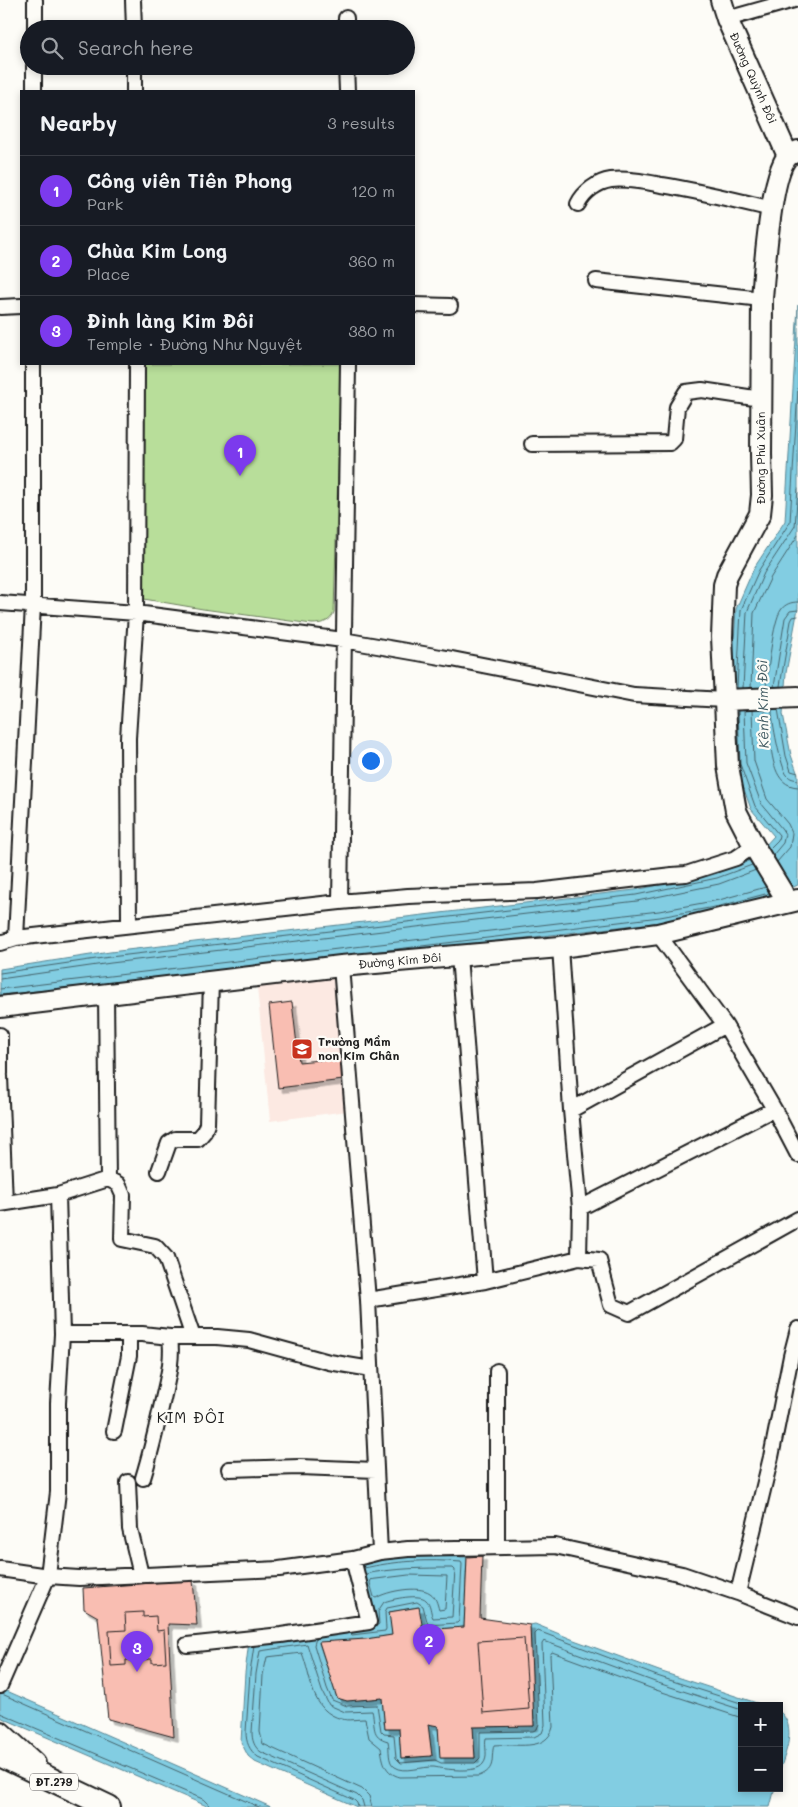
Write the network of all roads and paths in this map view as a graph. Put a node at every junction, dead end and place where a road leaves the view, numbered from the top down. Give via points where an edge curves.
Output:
1 (35, 0) edge
2 (133, 0) edge
3 (721, 0) edge
4 (794, 0) edge
5 (727, 19) junction
6 (35, 20) edge
7 (134, 20) edge
8 (34, 75) edge
9 (134, 75) edge
10 (346, 75) edge
11 (34, 90) edge
12 (134, 90) edge
13 (347, 90) edge
14 (793, 154) edge
15 (578, 204) dead end
16 (772, 209) junction
17 (596, 281) dead end
18 (762, 299) junction
19 (20, 306) edge
20 (415, 306) edge
21 (450, 306) dead end
22 (0, 307) edge
23 (33, 365) edge
24 (137, 365) edge
25 (348, 365) edge
26 (761, 399) junction
27 (532, 444) dead end
28 (0, 603) edge
29 (33, 605) junction
30 (136, 613) junction
31 (343, 640) junction
32 (798, 697) edge
33 (724, 700) junction
34 (754, 846) junction
35 (788, 898) edge
36 (340, 902) junction
37 (128, 925) junction
38 (658, 934) junction
39 (16, 938) junction
40 (0, 943) edge
41 (560, 947) junction
42 (459, 956) junction
43 (341, 966) junction
44 (211, 981) junction
45 (106, 995) junction
46 (0, 1007) edge
47 (725, 1025) junction
48 (0, 1035) edge
49 (0, 1075) edge
50 (774, 1109) junction
51 (571, 1110) junction
52 (798, 1155) edge
53 (159, 1172) dead end
54 (108, 1180) junction
55 (58, 1195) junction
56 (2, 1204) edge
57 (580, 1208) junction
58 (798, 1220) edge
59 (579, 1258) junction
60 (485, 1281) junction
61 (368, 1300) junction
62 (798, 1329) edge
63 (62, 1334) junction
64 (129, 1334) junction
65 (170, 1337) junction
66 (193, 1337) junction
67 (372, 1369) junction
68 (497, 1371) dead end
69 (114, 1431) dead end
70 (229, 1469) dead end
71 (376, 1470) junction
72 (143, 1478) dead end
73 (128, 1482) dead end
74 (497, 1546) junction
75 (380, 1552) junction
76 (354, 1559) junction
77 (0, 1569) edge
78 (141, 1575) junction
79 (48, 1576) junction
80 (738, 1593) junction
81 (798, 1617) edge
82 (187, 1645) dead end
83 (1, 1681) edge
84 (0, 1733) edge
85 (0, 1755) edge
86 (51, 1780) junction
87 (109, 1807) edge

1 - 6 street
2 - 7 street
3 - 5 street, Đường Quỳnh Đôi
4 - 5 street
5 - 14 street, Đường Quỳnh Đôi
8 - 11 street
9 - 12 street
10 - 13 street
14 - 16 street, Đường Phú Xuân via 779,173
15 - 16 street via 588,191 611,180 704,192
16 - 18 street, Đường Phú Xuân
17 - 18 street
18 - 26 street, Đường Phú Xuân
19 - 22 street
20 - 21 street
23 - 29 street
24 - 30 street
25 - 31 street
26 - 27 street via 702,390 686,392 677,407 674,439 670,443
26 - 33 street, Đường Phú Xuân via 760,514 732,564 724,586
28 - 29 street
29 - 30 street
29 - 39 street
30 - 31 street
30 - 37 street via 128,738
31 - 33 street via 634,695
31 - 36 street
32 - 33 street
33 - 34 street, Đường Phú Xuân via 728,766 736,811
34 - 35 street, Đường Phú Xuân
34 - 36 street via 736,858 686,874 537,891
35 - 38 street, Đường Kim Đôi
36 - 37 street
37 - 39 street
38 - 41 street, Đường Kim Đôi
38 - 47 street
39 - 40 street
41 - 42 street, Đường Kim Đôi
41 - 51 street
42 - 43 street, Đường Kim Đôi
42 - 60 street
43 - 44 street, Đường Kim Đôi
43 - 61 street
44 - 45 street, Đường Kim Đôi
44 - 53 street via 207,1124 198,1139 175,1139 169,1143
45 - 46 street, Đường Kim Đôi
45 - 54 street
47 - 50 street
47 - 51 street
48 - 49 street
49 - 56 street
50 - 52 street
50 - 57 street
51 - 57 street
54 - 55 street
54 - 66 street via 118,1184 124,1195 122,1239 155,1246 166,1258
55 - 56 street
55 - 63 street
57 - 59 street
58 - 59 street via 629,1313 611,1305 599,1260
59 - 60 street
60 - 61 street
61 - 67 street
62 - 80 street
63 - 64 street
63 - 79 street via 58,1492
64 - 65 street
64 - 69 street via 129,1356
65 - 66 street
65 - 72 street via 170,1373 156,1438
66 - 67 street via 249,1340 329,1362
67 - 71 street
68 - 74 street
70 - 71 street
71 - 75 street
73 - 78 street via 130,1528
74 - 75 street
74 - 80 street via 555,1546 682,1574
75 - 76 street
76 - 78 street via 279,1569
76 - 82 street via 369,1622
77 - 79 street
78 - 79 street
79 - 83 street
80 - 81 street
84 - 86 main road
85 - 86 main road, ĐT.279
86 - 87 main road, ĐT.279

